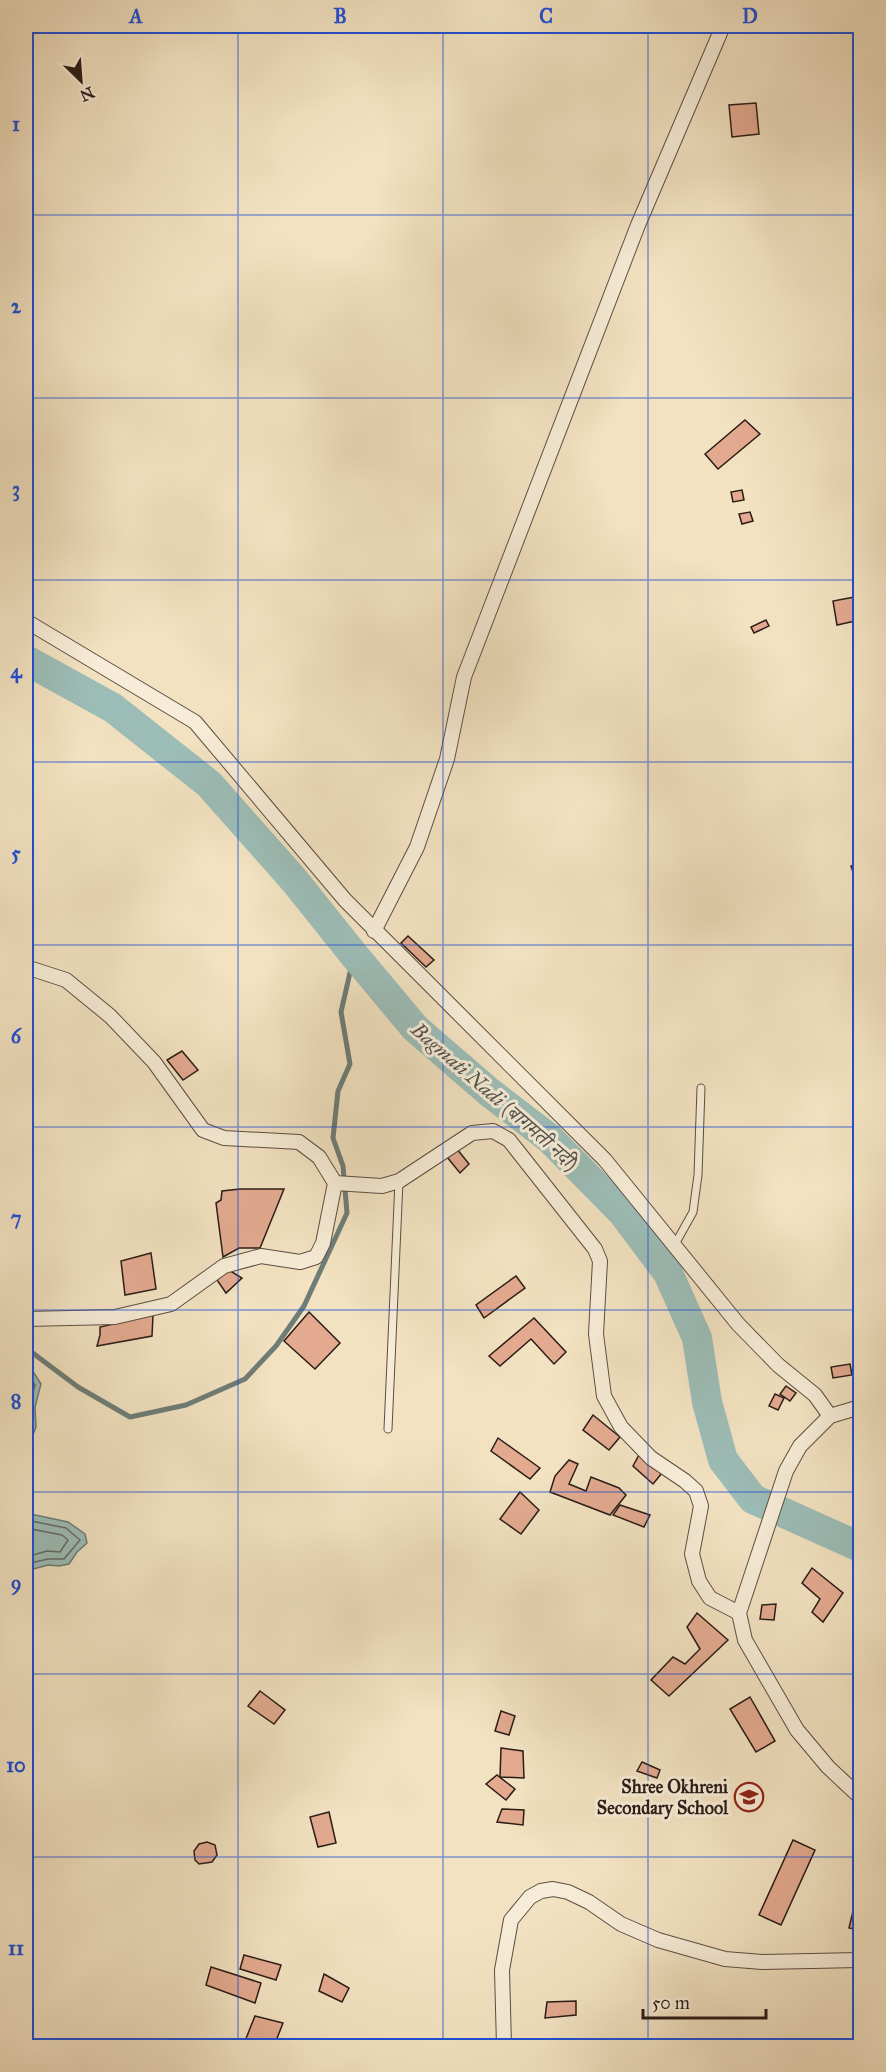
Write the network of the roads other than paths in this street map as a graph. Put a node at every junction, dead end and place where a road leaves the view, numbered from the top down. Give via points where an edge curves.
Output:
1 (723, 26) edge
2 (26, 621) edge
3 (374, 930) junction
4 (26, 967) edge
5 (701, 1088) dead end
6 (399, 1181) junction
7 (335, 1183) junction
8 (674, 1246) junction
9 (26, 1319) edge
10 (861, 1407) edge
11 (830, 1416) junction
12 (388, 1429) dead end
13 (739, 1613) junction
14 (861, 1797) edge
15 (861, 1960) edge
16 (504, 2046) edge

1 - 3 street via 638,225 464,677 447,759 417,847
2 - 3 street via 195,722
3 - 8 street via 605,1160
4 - 7 street via 66,980 110,1016 154,1062 203,1130 224,1138 299,1142 319,1157
5 - 8 lane via 693,1212
6 - 7 street via 382,1186
6 - 12 lane
6 - 13 street via 472,1133 493,1131 522,1155 595,1249 600,1261 596,1334 604,1396 621,1427 651,1458 696,1491 701,1506 692,1554 699,1581 710,1598
7 - 9 street via 323,1243 316,1257 300,1262 261,1256 224,1266 171,1304 115,1317
8 - 11 street via 738,1324 777,1365 815,1395
10 - 11 street
11 - 13 street via 800,1446 786,1471
13 - 14 street via 745,1640 797,1730 828,1767
15 - 16 street via 725,1959 658,1940 621,1924 568,1892 541,1891 530,1897 511,1920 502,1970

